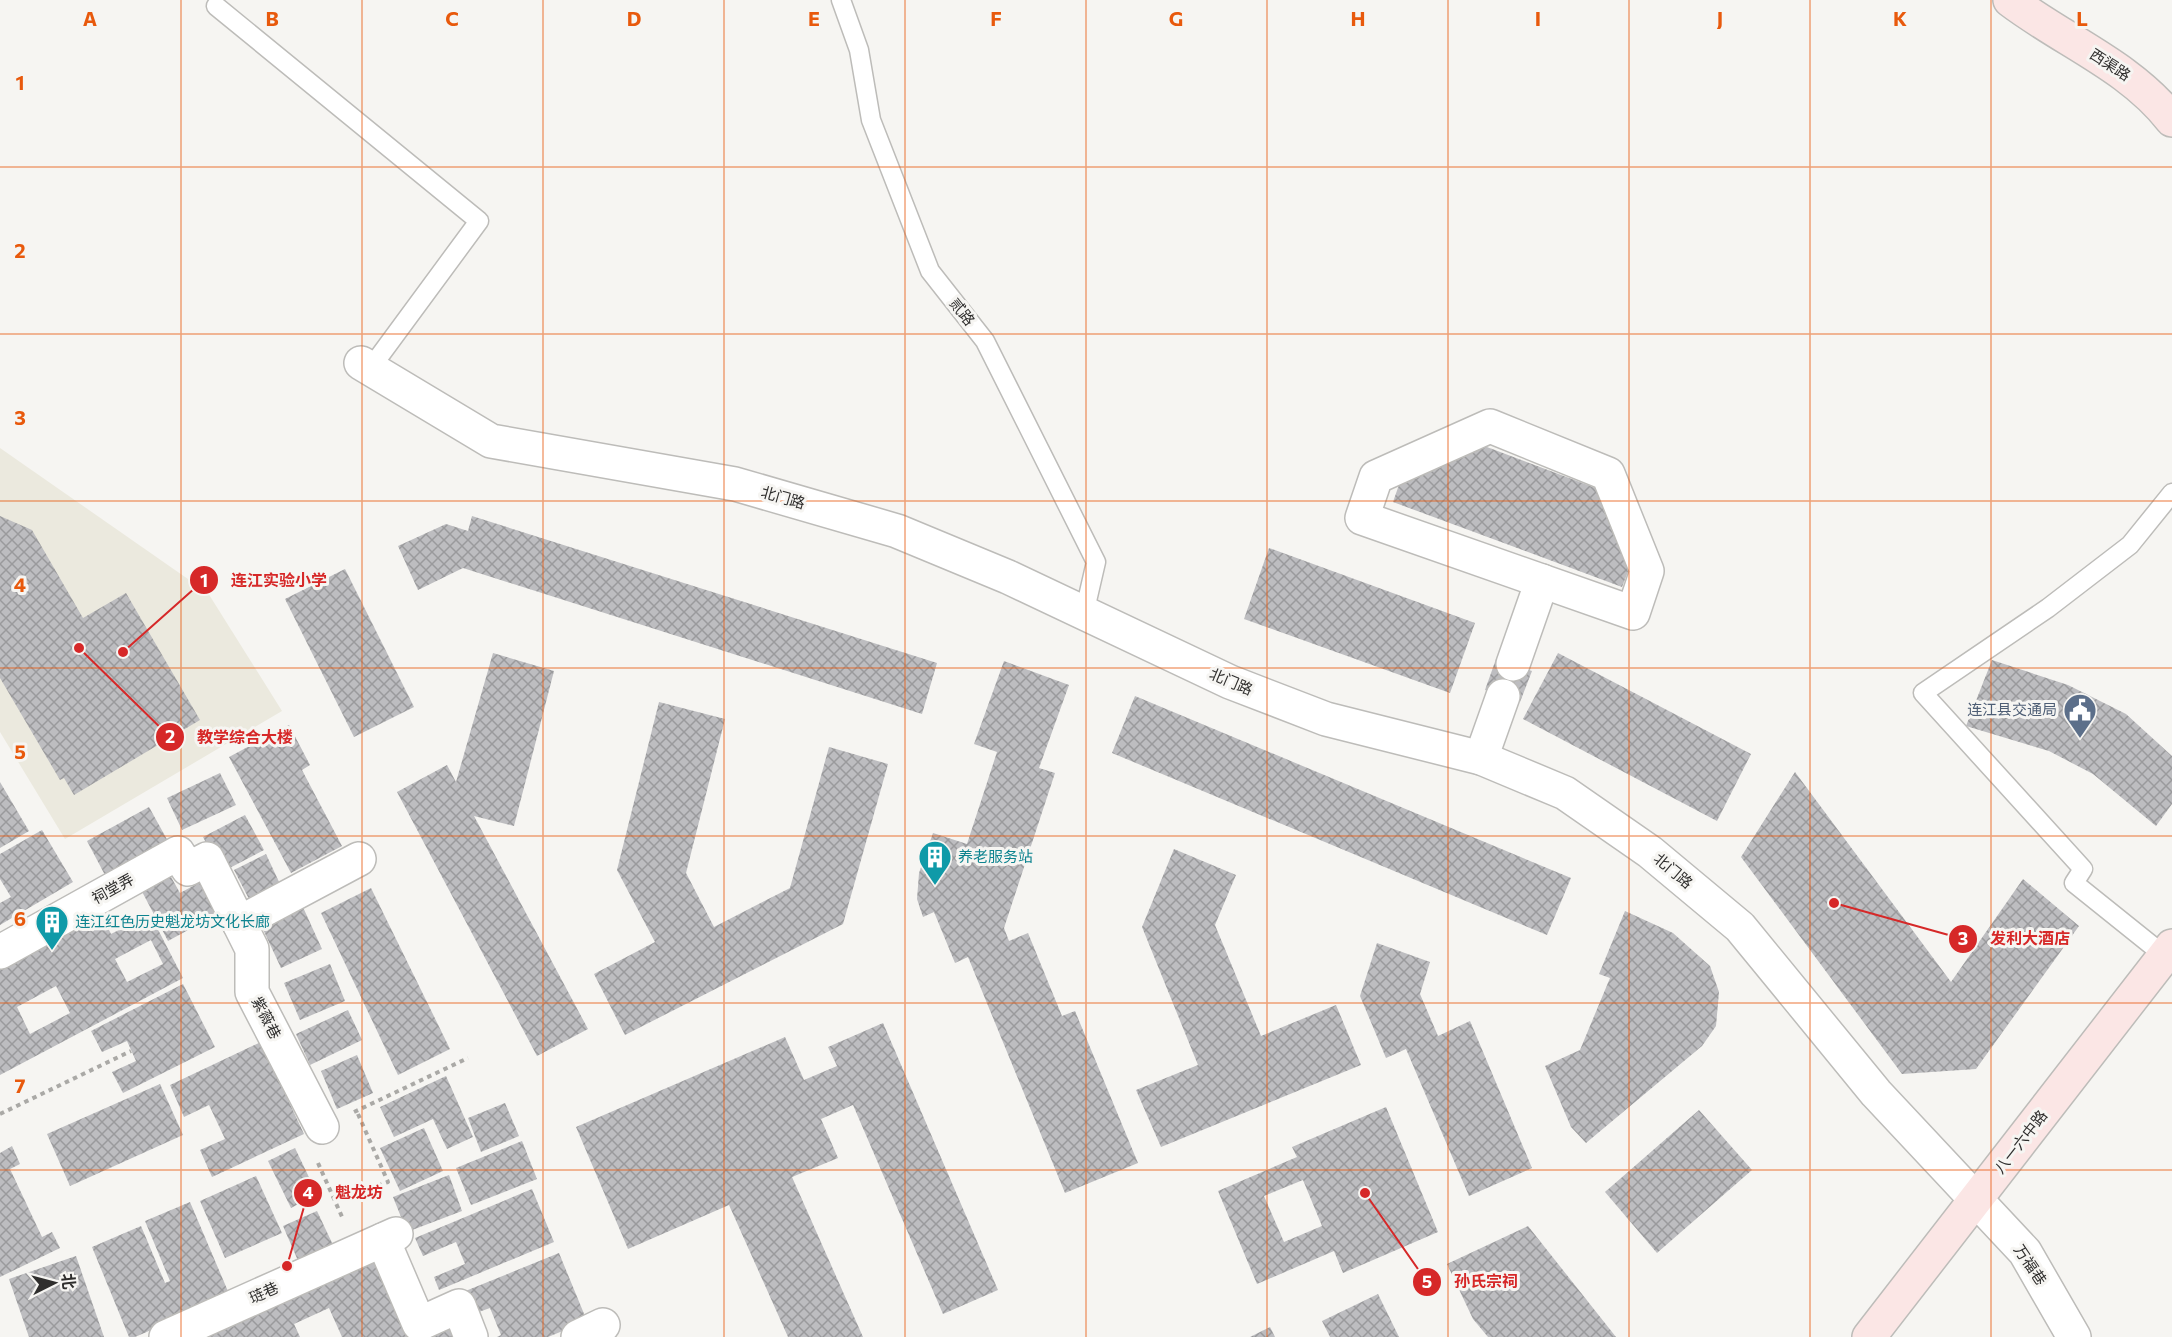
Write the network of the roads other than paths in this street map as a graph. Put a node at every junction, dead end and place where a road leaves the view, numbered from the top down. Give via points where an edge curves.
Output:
1 (841, 0) edge
2 (2010, 0) edge
3 (216, 6) dead end
4 (2172, 120) edge
5 (366, 366) joint
6 (2172, 493) edge
7 (1542, 581) junction
8 (1084, 614) junction
9 (1513, 664) dead end
10 (1503, 696) dead end
11 (1481, 758) junction
12 (359, 859) dead end
13 (188, 869) joint
14 (239, 923) junction
15 (2168, 951) edge
16 (0, 952) edge
17 (322, 1127) road end
18 (1977, 1200) junction
19 (166, 1337) edge
20 (471, 1337) edge
21 (1869, 1337) edge
22 (2074, 1337) edge

1 - 8 lane, 贰路 via 859,50 871,120 930,271 985,341 1096,562
2 - 4 main road, 西渠路 via 2044,26 2112,65 2140,86
3 - 5 lane via 479,221
5 - 8 street, 北门路 via 491,441 735,484 897,531
6 - 15 lane via 2130,545 2048,608 1923,693 2083,869 2074,883
7 - 7 street via 1633,613 1647,571 1608,474 1490,426 1376,477 1362,518
7 - 9 street
8 - 11 street, 北门路 via 1230,682 1326,719
10 - 11 street
11 - 18 street, 北门路 via 1565,793 1650,852 1740,927 1876,1093
12 - 14 street
13 - 14 street, 紫薇巷 via 207,860
13 - 16 street, 祠堂弄 via 178,853
14 - 17 street, 紫薇巷 via 252,949 252,993
15 - 18 main road, 八一六中路
18 - 21 main road, 八一六中路
18 - 22 street, 万福巷 via 2025,1252
19 - 20 street, 琏巷 via 379,1242 419,1324 459,1306

